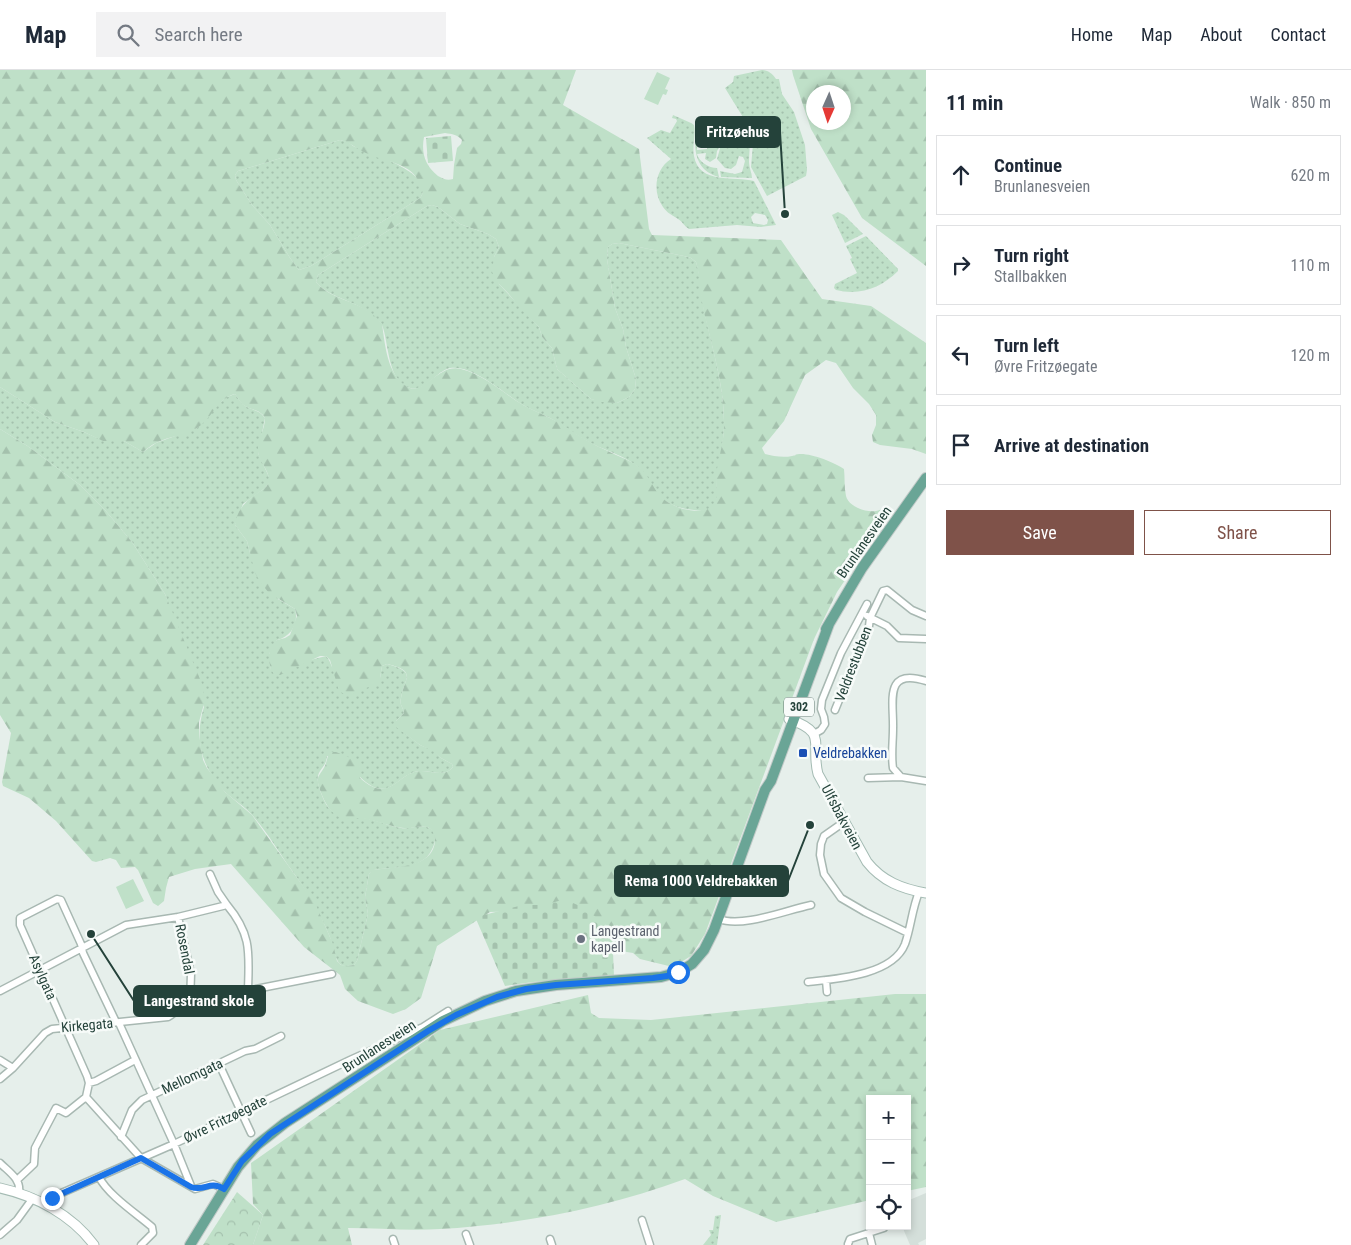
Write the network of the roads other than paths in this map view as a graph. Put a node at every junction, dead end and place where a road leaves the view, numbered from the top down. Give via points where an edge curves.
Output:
1 (926, 478) edge
2 (867, 604) dead end
3 (862, 614) junction
4 (926, 616) edge
5 (870, 618) junction
6 (926, 639) edge
7 (926, 681) edge
8 (835, 710) dead end
9 (791, 720) junction
10 (814, 734) junction
11 (868, 778) dead end
12 (901, 778) junction
13 (926, 781) edge
14 (844, 822) junction
15 (210, 874) dead end
16 (922, 892) edge
17 (228, 904) junction
18 (811, 905) dead end
19 (178, 917) junction
20 (719, 919) junction
21 (908, 932) junction
22 (82, 948) junction
23 (40, 970) junction
24 (332, 974) dead end
25 (826, 980) junction
26 (808, 982) dead end
27 (248, 990) junction
28 (0, 991) edge
29 (827, 992) dead end
30 (190, 1002) junction
31 (448, 1011) dead end
32 (118, 1022) junction
33 (65, 1026) junction
34 (281, 1036) dead end
35 (0, 1060) edge
36 (135, 1060) junction
37 (219, 1064) junction
38 (13, 1068) junction
39 (0, 1079) edge
40 (89, 1083) junction
41 (152, 1094) junction
42 (86, 1097) junction
43 (242, 1111) junction
44 (251, 1133) dead end
45 (122, 1137) junction
46 (174, 1144) junction
47 (141, 1158) junction
48 (0, 1163) edge
49 (99, 1177) junction
50 (17, 1180) junction
51 (191, 1187) junction
52 (0, 1188) edge
53 (224, 1189) junction
54 (19, 1192) junction
55 (34, 1198) junction
56 (47, 1205) junction
57 (642, 1220) dead end
58 (878, 1230) edge
59 (869, 1233) junction
60 (466, 1234) dead end
61 (0, 1235) edge
62 (848, 1244) edge
63 (94, 1245) edge
64 (141, 1245) edge
65 (190, 1245) edge
66 (470, 1245) edge
67 (650, 1245) edge
68 (872, 1245) edge

1 - 9 main road, Brunlanesveien / 302 via 854,580 829,624
2 - 3 street, Veldrestubben
3 - 5 street, Veldrestubben
3 - 10 street, Veldrestubben via 841,653 822,700 823,728
4 - 5 street, Veldrestubben via 912,610 887,590 883,591
5 - 6 street, Veldrestubben via 887,626 899,638
5 - 8 street, Veldrestubben
7 - 12 street via 916,678 902,680 893,689 892,762
9 - 10 street via 809,728
9 - 20 main road, Brunlanesveien / 302
10 - 14 street, Ulfsbakveien via 818,774
11 - 12 street
12 - 13 street
14 - 16 street, Ulfsbakveien via 873,870 897,886
14 - 21 street via 824,836 820,855 824,874 841,898
15 - 17 street
16 - 21 street
17 - 19 street, Rosendal
17 - 27 street via 245,933 249,951
18 - 20 street via 753,919 728,922
19 - 22 street via 126,925
19 - 30 street, Rosendal via 191,974
20 - 53 main road, Brunlanesveien / 302 via 700,955 673,975 521,990 443,1021 270,1134 242,1161
21 - 25 street via 899,955 885,966
22 - 23 street
22 - 23 street, Asylgata via 60,900 22,916 20,925
22 - 32 street
23 - 28 street
23 - 33 street, Asylgata
24 - 27 street
25 - 26 street
25 - 29 street
27 - 30 street, Kirkegata
30 - 32 street, Kirkegata via 168,1017
31 - 43 street, Øvre Fritzøegate via 423,1027
32 - 33 street, Kirkegata
32 - 36 street
33 - 38 street, Kirkegata via 45,1033
33 - 40 street, Asylgata
34 - 37 street, Mellomgata
35 - 38 street
36 - 40 street
36 - 41 street
37 - 41 street, Mellomgata
37 - 43 street
38 - 39 street, Kirkegata
40 - 42 street
41 - 45 street, Mellomgata via 134,1106
41 - 46 street
42 - 45 street
42 - 50 street via 66,1113 56,1108 34,1148 34,1164
43 - 44 street
43 - 46 street, Øvre Fritzøegate
45 - 47 street
46 - 47 street, Øvre Fritzøegate
46 - 51 street
47 - 49 street, Øvre Fritzøegate
47 - 51 street
48 - 50 street
49 - 56 street, Øvre Fritzøegate via 57,1195
49 - 64 street via 152,1227 152,1233
50 - 54 street
51 - 53 street via 213,1184
52 - 54 street
53 - 65 main road, Brunlanesveien / 302
54 - 55 street
55 - 56 street
55 - 61 street
56 - 63 street via 80,1228
57 - 67 street
58 - 59 street
59 - 62 street via 850,1239
59 - 68 street
60 - 66 street

